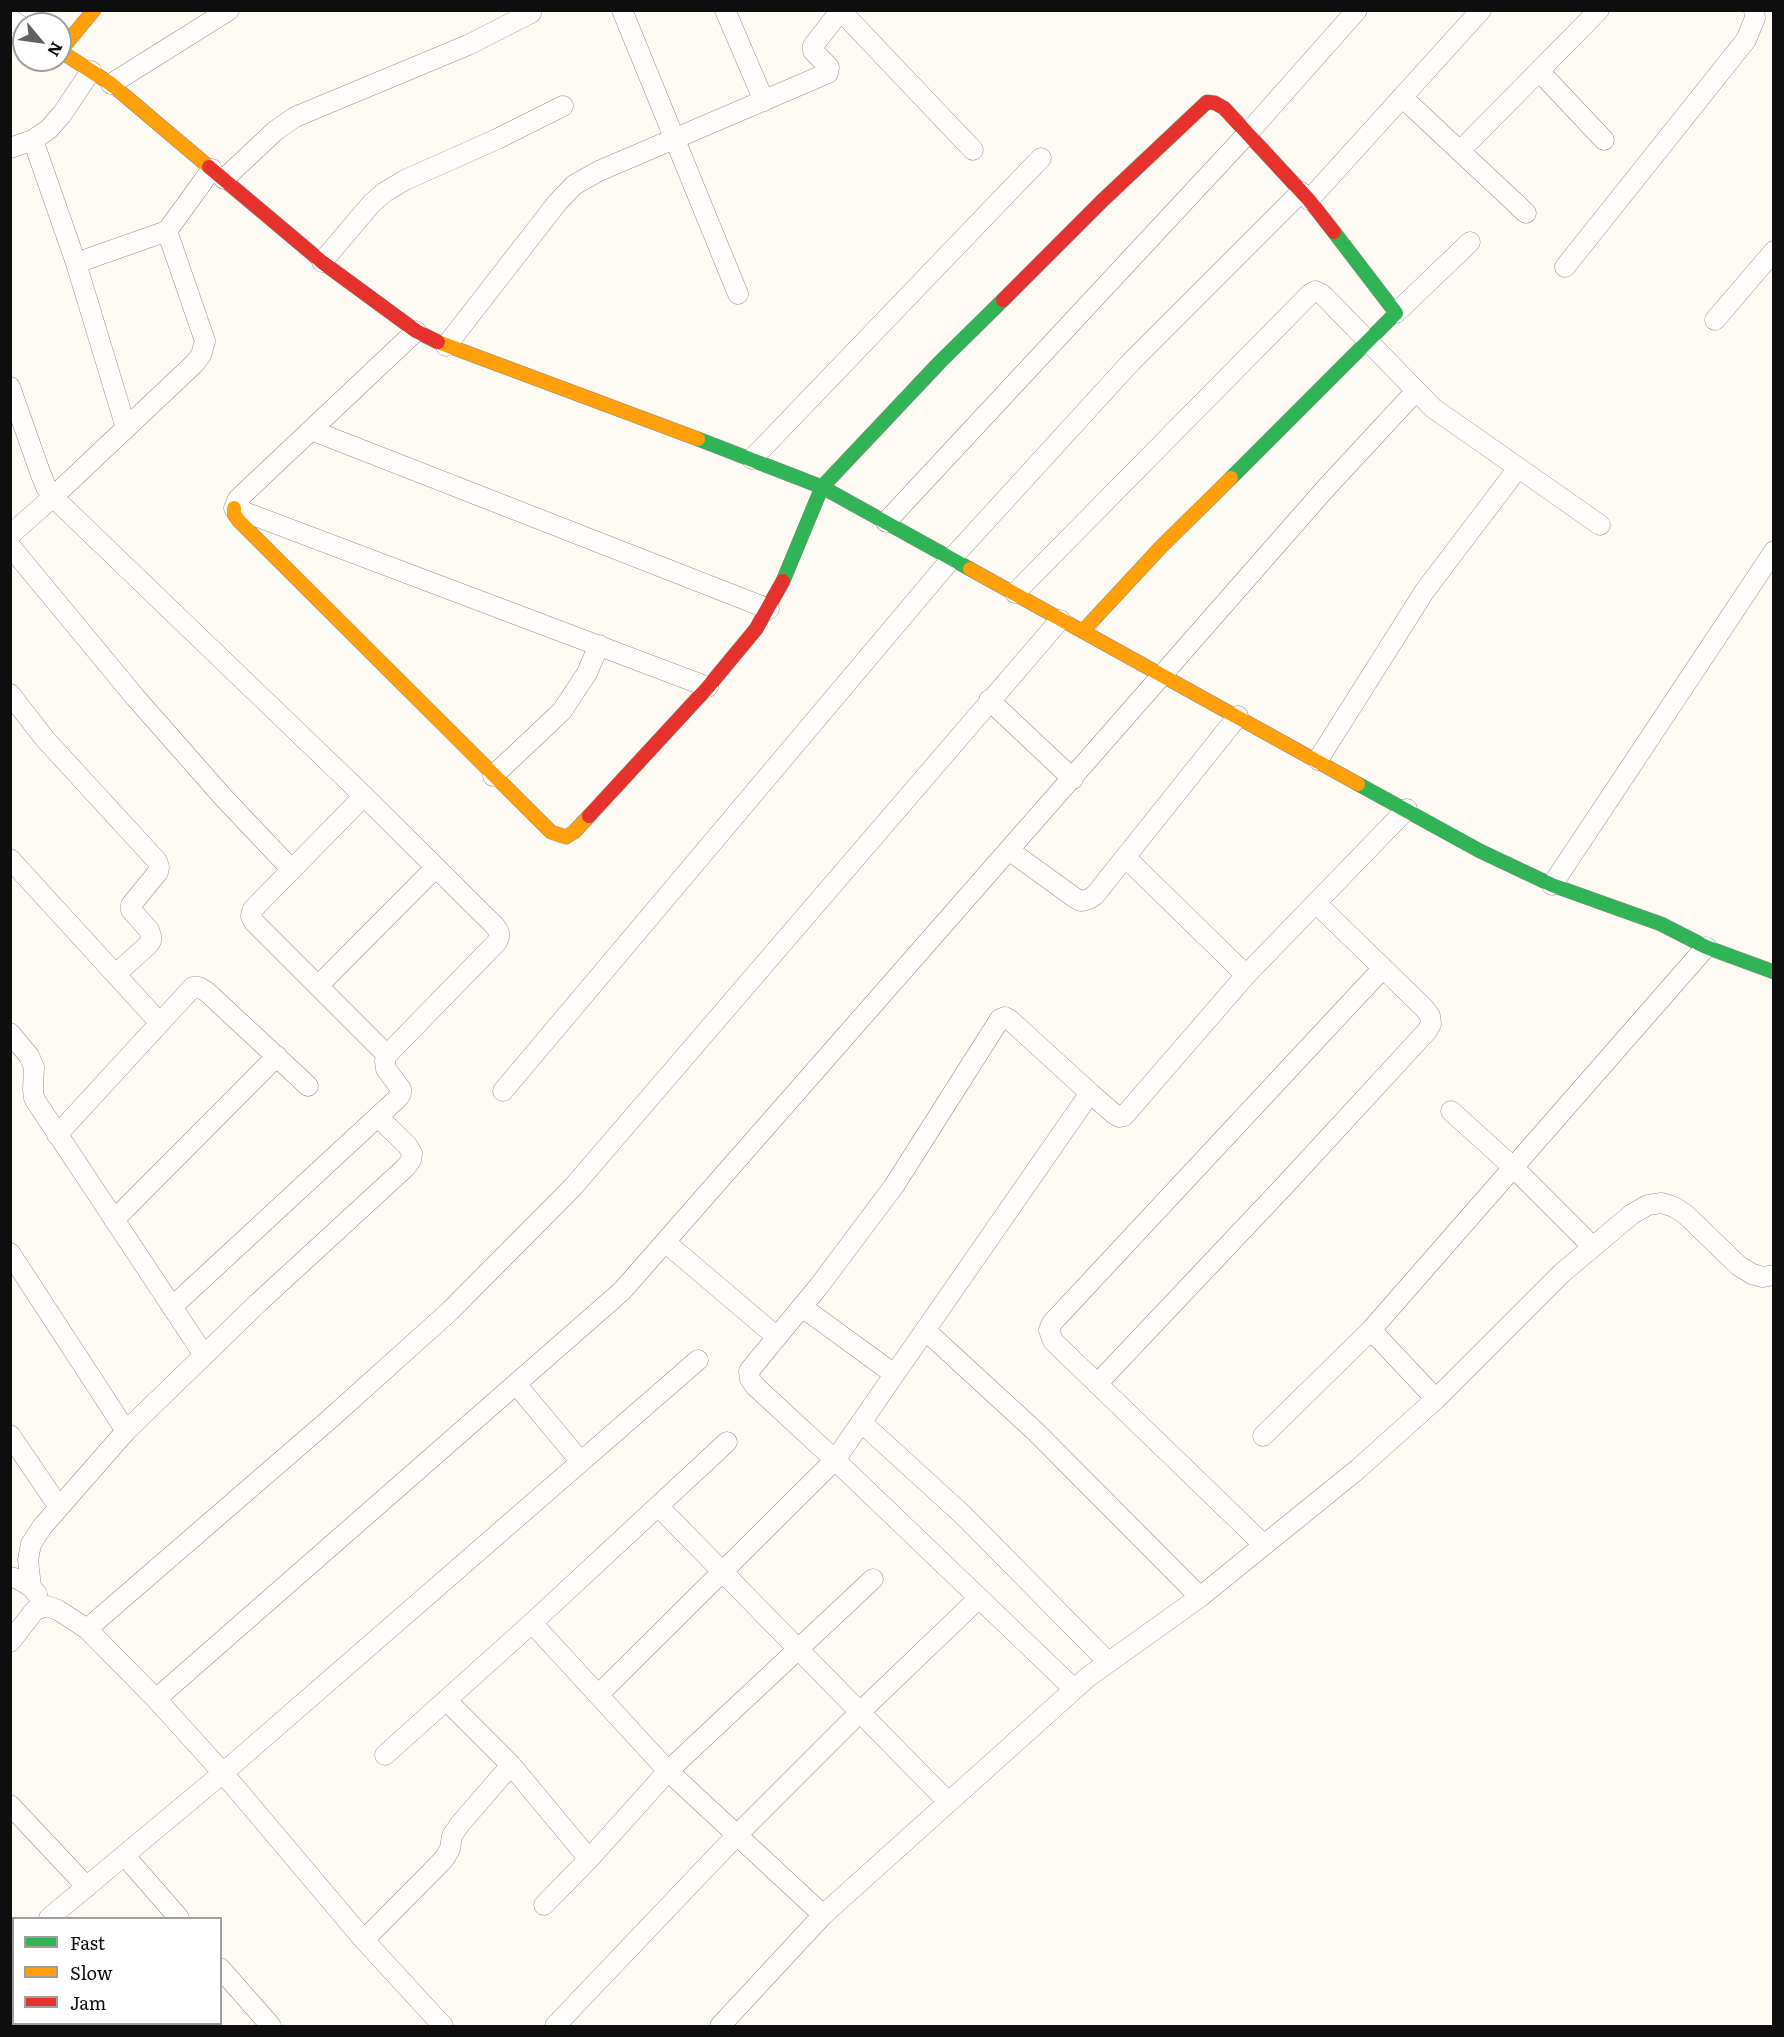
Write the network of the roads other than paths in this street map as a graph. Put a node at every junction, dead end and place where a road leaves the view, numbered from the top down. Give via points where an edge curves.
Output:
1 (94, 10) edge
2 (229, 10) edge
3 (622, 10) edge
4 (725, 10) edge
5 (1357, 10) edge
6 (1481, 10) edge
7 (1599, 10) edge
8 (1754, 10) edge
9 (841, 11) edge
10 (531, 13) dead end
11 (92, 71) junction
12 (1539, 71) junction
13 (111, 84) junction
14 (1402, 97) junction
15 (764, 101) junction
16 (563, 106) dead end
17 (1248, 133) junction
18 (675, 138) junction
19 (33, 140) junction
20 (1604, 140) dead end
21 (10, 148) edge
22 (973, 150) dead end
23 (1460, 151) junction
24 (1041, 158) dead end
25 (218, 174) junction
26 (1305, 196) junction
27 (1526, 213) dead end
28 (167, 231) junction
29 (1470, 242) dead end
30 (1773, 251) edge
31 (322, 262) junction
32 (76, 263) junction
33 (1565, 267) dead end
34 (738, 294) dead end
35 (1396, 313) junction
36 (1715, 320) dead end
37 (416, 331) junction
38 (1369, 342) junction
39 (446, 346) junction
40 (10, 387) edge
41 (1415, 392) junction
42 (126, 428) junction
43 (311, 430) junction
44 (752, 459) junction
45 (1518, 468) junction
46 (822, 487) junction
47 (54, 497) junction
48 (234, 508) junction
49 (886, 522) junction
50 (1600, 525) dead end
51 (10, 535) edge
52 (10, 546) edge
53 (1773, 551) edge
54 (952, 558) junction
55 (1015, 593) junction
56 (769, 609) junction
57 (1060, 620) junction
58 (1083, 631) junction
59 (599, 645) junction
60 (1164, 675) junction
61 (708, 687) junction
62 (10, 694) edge
63 (989, 700) junction
64 (1238, 716) junction
65 (1318, 760) junction
66 (494, 776) junction
67 (1073, 779) junction
68 (364, 796) junction
69 (1407, 809) junction
70 (1010, 850) junction
71 (1125, 857) junction
72 (10, 859) edge
73 (436, 867) junction
74 (292, 870) junction
75 (1552, 885) junction
76 (1316, 903) junction
77 (1706, 947) junction
78 (1383, 968) junction
79 (1773, 972) edge
80 (116, 974) junction
81 (1246, 975) junction
82 (318, 986) junction
83 (159, 1022) junction
84 (10, 1033) edge
85 (387, 1055) junction
86 (277, 1056) junction
87 (309, 1086) dead end
88 (503, 1091) dead end
89 (1090, 1093) junction
90 (1450, 1111) dead end
91 (378, 1117) junction
92 (57, 1135) junction
93 (1514, 1168) junction
94 (114, 1220) junction
95 (665, 1242) junction
96 (1592, 1246) junction
97 (10, 1253) edge
98 (1773, 1275) edge
99 (172, 1307) junction
100 (802, 1307) junction
101 (925, 1330) junction
102 (1371, 1330) junction
103 (777, 1337) junction
104 (204, 1356) junction
105 (698, 1360) dead end
106 (894, 1374) junction
107 (516, 1384) junction
108 (1097, 1384) junction
109 (1436, 1399) junction
110 (861, 1422) junction
111 (126, 1431) junction
112 (10, 1435) edge
113 (1263, 1436) dead end
114 (727, 1442) dead end
115 (835, 1460) junction
116 (581, 1462) junction
117 (658, 1506) junction
118 (59, 1507) junction
119 (1263, 1544) junction
120 (724, 1571) junction
121 (10, 1577) edge
122 (873, 1580) dead end
123 (30, 1587) junction
124 (1200, 1597) junction
125 (978, 1598) junction
126 (47, 1605) junction
127 (532, 1623) junction
128 (87, 1629) junction
129 (10, 1642) edge
130 (799, 1650) junction
131 (1108, 1662) junction
132 (1074, 1689) junction
133 (599, 1694) junction
134 (156, 1699) junction
135 (446, 1700) junction
136 (860, 1712) junction
137 (385, 1755) dead end
138 (511, 1766) junction
139 (668, 1771) junction
140 (223, 1773) junction
141 (948, 1802) junction
142 (10, 1805) edge
143 (736, 1836) junction
144 (125, 1856) junction
145 (589, 1859) junction
146 (87, 1887) junction
147 (544, 1905) dead end
148 (823, 1916) junction
149 (50, 1917) edge
150 (177, 1917) edge
151 (364, 1940) junction
152 (222, 1970) edge
153 (271, 2026) edge
154 (443, 2026) edge
155 (555, 2026) edge
156 (720, 2026) edge

1 - 11 street via 60,51
2 - 13 street
3 - 18 street
4 - 15 street
5 - 17 street
6 - 14 street
7 - 12 street
8 - 33 street via 1755,18 1746,40
9 - 15 street via 813,46 813,51 829,67 828,73
9 - 22 street
10 - 25 street via 468,45 295,117
11 - 13 street
11 - 19 street via 62,114
12 - 20 street
12 - 23 street
13 - 25 street
14 - 23 street
14 - 26 street
15 - 18 street
16 - 31 street via 385,192
17 - 26 street
17 - 46 street via 1215,103 1207,102 1200,107 940,362
17 - 49 street
18 - 34 street
18 - 39 street via 574,185
19 - 21 street
19 - 32 street
23 - 27 street
24 - 44 street
25 - 28 street
25 - 31 street
26 - 35 street
26 - 54 street via 1131,363
28 - 32 street
28 - 42 street via 205,347 195,363
29 - 35 street
30 - 36 street
31 - 37 street
32 - 42 street
35 - 38 street
37 - 39 street
37 - 43 street
38 - 41 street
38 - 55 street via 1320,293 1310,294
38 - 58 street via 1160,548
39 - 44 street
40 - 47 street via 43,480
41 - 45 street
41 - 60 street
42 - 47 street
43 - 48 street via 238,499
43 - 56 street
44 - 46 street
45 - 50 street
45 - 65 street via 1424,592
46 - 49 street
46 - 56 street
47 - 51 street
47 - 68 street
48 - 59 street
48 - 66 street via 238,521
49 - 54 street
52 - 74 street via 135,697
53 - 75 street
54 - 55 street
54 - 88 street
55 - 57 street
56 - 61 street
57 - 58 street
57 - 63 street
58 - 60 street
59 - 61 street
59 - 66 street via 587,673 562,711
60 - 64 street
60 - 67 street
61 - 66 street via 566,837 551,832
62 - 80 street via 45,739 157,861 158,872 131,905 151,941
63 - 67 street
63 - 128 street via 573,1187 450,1311
64 - 65 street
64 - 71 street
65 - 69 street
67 - 70 street
68 - 73 street
68 - 74 street
69 - 75 street via 1480,851
69 - 76 street
70 - 71 street via 1081,901 1095,895
70 - 95 street
71 - 81 street
72 - 80 street
73 - 82 street
73 - 85 street via 495,926 499,937
74 - 82 street via 251,916
75 - 77 street via 1660,924
76 - 78 street
76 - 81 street
77 - 79 street
77 - 93 street
78 - 108 street via 1052,1323 1049,1330 1053,1341
78 - 108 street via 1430,1016 1427,1031
80 - 83 street
81 - 89 street via 1124,1116 1113,1113
82 - 85 street
83 - 86 street via 186,993 199,987
83 - 92 street
84 - 92 street via 34,1066 34,1098
85 - 91 street via 386,1069 401,1093
86 - 87 street
86 - 94 street
89 - 100 street via 1010,1020 1000,1019 894,1186
89 - 101 street
90 - 93 street
91 - 99 street
91 - 104 street via 407,1145 411,1160
92 - 94 street
93 - 96 street
93 - 102 street
94 - 99 street
95 - 103 street
95 - 107 street via 622,1291
96 - 98 street via 1632,1214 1662,1203 1685,1214 1739,1266 1763,1277
96 - 109 street
97 - 111 street
99 - 104 street
100 - 103 street
100 - 106 street
101 - 106 street
101 - 124 street via 1036,1432
102 - 109 street
102 - 113 street
103 - 115 street via 749,1371 750,1378
104 - 111 street
105 - 116 street
106 - 110 street
107 - 116 street
107 - 134 street
108 - 119 street
109 - 119 street via 1358,1469
110 - 115 street
110 - 131 street via 963,1515
111 - 118 street
112 - 118 street
114 - 117 street
115 - 120 street
115 - 125 street
116 - 140 street
117 - 120 street
117 - 127 street
118 - 123 street via 31,1544
119 - 124 street
120 - 130 street
120 - 133 street
121 - 123 street
122 - 130 street
123 - 126 street
124 - 131 street
125 - 132 street
125 - 136 street
126 - 128 street
126 - 129 street via 34,1610
127 - 133 street
127 - 135 street
128 - 134 street
130 - 136 street
130 - 139 street
131 - 132 street
132 - 141 street
133 - 139 street
134 - 140 street
135 - 137 street
135 - 138 street
136 - 141 street
136 - 143 street
138 - 145 street
138 - 151 street via 460,1824 444,1859
139 - 143 street
139 - 145 street
140 - 144 street
140 - 151 street
141 - 148 street
142 - 146 street
143 - 148 street
143 - 155 street
144 - 146 street
144 - 150 street
145 - 147 street
146 - 149 street
148 - 156 street
151 - 154 street
152 - 153 street

